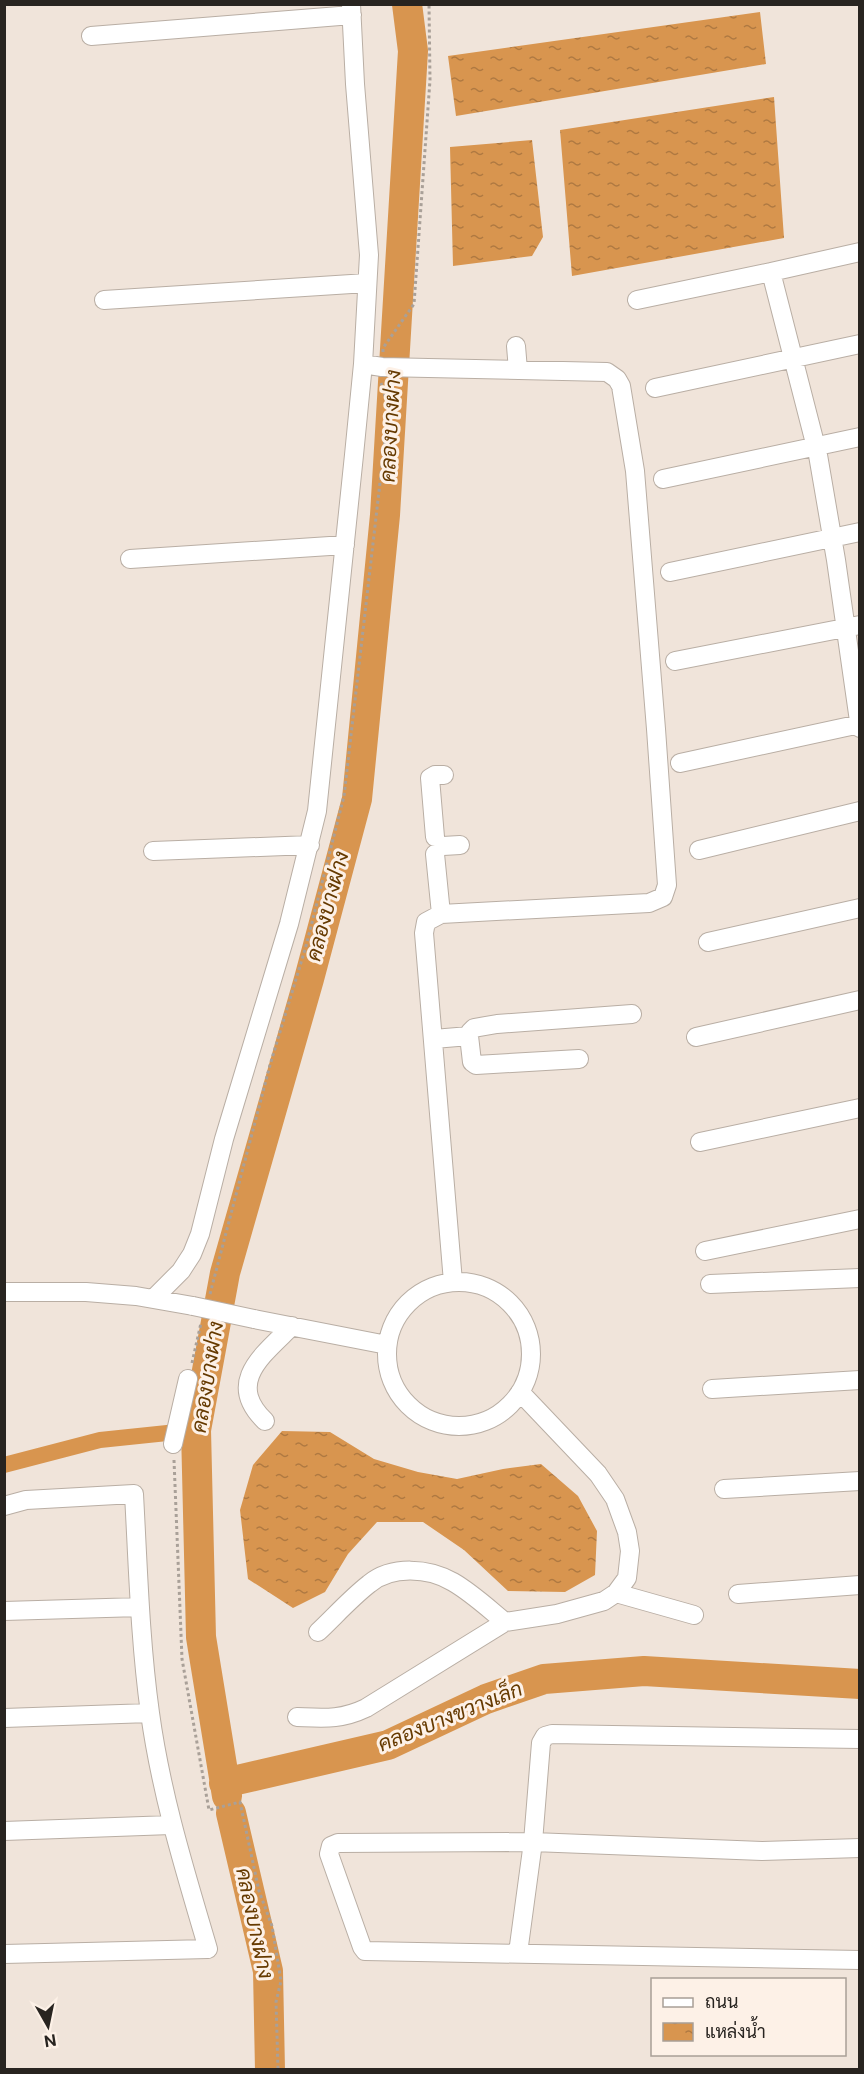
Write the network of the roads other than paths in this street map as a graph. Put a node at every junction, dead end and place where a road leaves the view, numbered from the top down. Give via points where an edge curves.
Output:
1 (352, 10) edge
2 (91, 36) dead end
3 (860, 252) edge
4 (771, 272) junction
5 (367, 283) junction
6 (104, 300) dead end
7 (637, 300) dead end
8 (860, 344) edge
9 (516, 346) dead end
10 (794, 358) junction
11 (363, 364) junction
12 (518, 369) junction
13 (655, 388) dead end
14 (860, 437) edge
15 (816, 446) junction
16 (663, 479) dead end
17 (860, 532) edge
18 (832, 537) junction
19 (345, 545) junction
20 (130, 559) dead end
21 (670, 572) dead end
22 (852, 626) edge
23 (675, 662) dead end
24 (859, 725) edge
25 (680, 763) dead end
26 (444, 775) dead end
27 (860, 811) edge
28 (310, 845) junction
29 (699, 850) dead end
30 (153, 851) dead end
31 (860, 908) edge
32 (441, 914) junction
33 (708, 942) dead end
34 (860, 1000) edge
35 (632, 1014) dead end
36 (469, 1036) junction
37 (696, 1037) dead end
38 (434, 1039) junction
39 (579, 1059) dead end
40 (860, 1108) edge
41 (700, 1142) dead end
42 (860, 1219) edge
43 (705, 1251) dead end
44 (860, 1278) edge
45 (453, 1282) junction
46 (710, 1284) dead end
47 (4, 1292) edge
48 (153, 1299) junction
49 (292, 1326) junction
50 (387, 1345) junction
51 (188, 1379) dead end
52 (860, 1380) edge
53 (712, 1389) dead end
54 (520, 1392) junction
55 (265, 1421) dead end
56 (173, 1444) road end
57 (860, 1481) edge
58 (724, 1489) dead end
59 (4, 1506) edge
60 (860, 1585) edge
61 (616, 1593) junction
62 (738, 1594) dead end
63 (140, 1607) junction
64 (4, 1611) edge
65 (694, 1615) dead end
66 (506, 1622) junction
67 (318, 1632) dead end
68 (150, 1713) junction
69 (297, 1717) dead end
70 (4, 1718) edge
71 (860, 1739) edge
72 (171, 1825) junction
73 (4, 1831) edge
74 (532, 1842) junction
75 (860, 1848) edge
76 (518, 1953) junction
77 (4, 1954) edge
78 (860, 1960) edge

1 - 2 street
1 - 5 street
3 - 4 street
4 - 7 street
4 - 10 street
5 - 6 street
5 - 11 street
8 - 10 street
9 - 12 street
10 - 13 street
10 - 15 street
11 - 12 street
11 - 19 street
12 - 32 street via 607,372 621,386 635,471 666,885 663,897 649,903
14 - 15 street
15 - 16 street
15 - 18 street
17 - 18 street
18 - 21 street
18 - 22 street
19 - 20 street
19 - 28 street via 319,800
22 - 23 street
22 - 24 street
24 - 25 street
26 - 32 street via 430,778 443,845
27 - 29 street
28 - 30 street
28 - 48 street via 200,1234 181,1272
31 - 33 street
32 - 38 street via 426,922 424,933
34 - 37 street
35 - 36 street via 497,1024 474,1028
36 - 38 street
36 - 39 street via 472,1062 476,1065
38 - 45 street
40 - 41 street
42 - 43 street
44 - 46 street
45 - 50 street via 429,1288 409,1302 394,1322
45 - 54 street via 476,1284 497,1292 514,1307 526,1326 532,1349 530,1371
47 - 48 street via 86,1292
48 - 49 street, bridge
49 - 50 street
49 - 55 street via 250,1372 248,1399
50 - 54 street via 387,1366 394,1387 424,1418 466,1426 488,1420 506,1409
51 - 56 street
52 - 53 street
54 - 61 street via 598,1474 615,1499 630,1551 627,1578
57 - 58 street
59 - 63 street via 26,1500 134,1494
60 - 62 street
61 - 65 street
61 - 66 street via 604,1601 557,1614
63 - 64 street
63 - 68 street
66 - 67 street via 453,1582 418,1571 398,1571 370,1582
66 - 69 street via 349,1716
68 - 70 street
68 - 72 street
71 - 74 street via 545,1736 541,1743
72 - 73 street
72 - 77 street via 208,1948
74 - 75 street via 762,1851
74 - 76 street
74 - 76 street via 338,1843 331,1846 329,1854 365,1951
76 - 78 street

